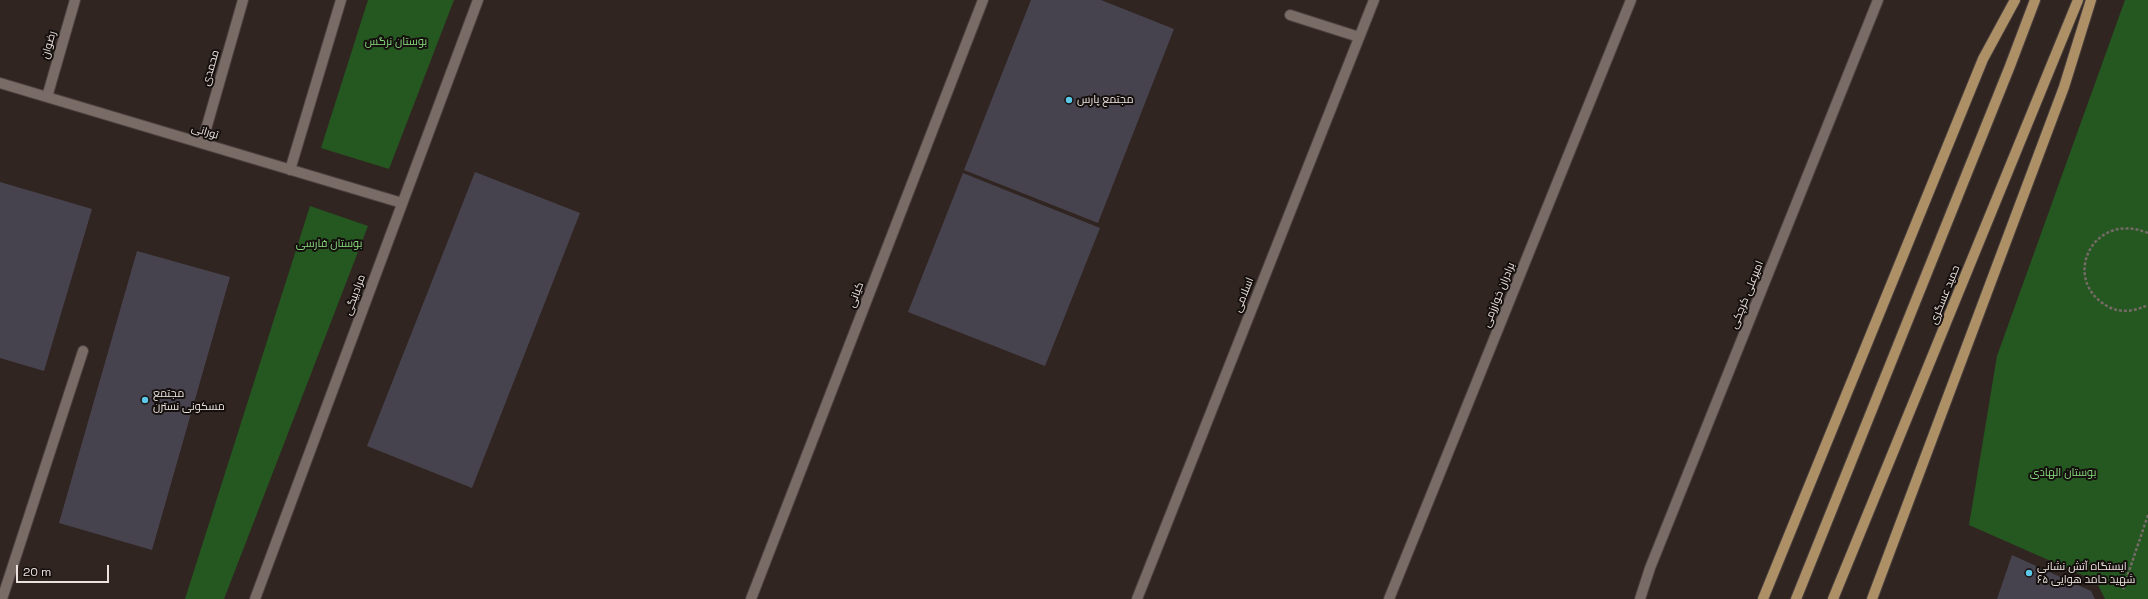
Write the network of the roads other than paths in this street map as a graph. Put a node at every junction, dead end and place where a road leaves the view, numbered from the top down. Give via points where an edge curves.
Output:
1 (75, 0) edge
2 (244, 0) edge
3 (341, 0) edge
4 (478, 0) edge
5 (983, 0) edge
6 (1374, 0) edge
7 (1631, 0) edge
8 (1878, 0) edge
9 (2015, 0) edge
10 (2035, 0) edge
11 (2078, 0) edge
12 (2091, 0) edge
13 (1290, 15) dead end
14 (1359, 37) junction
15 (0, 83) edge
16 (47, 97) junction
17 (202, 143) junction
18 (290, 170) junction
19 (402, 203) junction
20 (83, 351) dead end
21 (2, 599) edge
22 (255, 599) edge
23 (751, 599) edge
24 (1137, 599) edge
25 (1389, 599) edge
26 (1640, 599) edge
27 (1763, 599) edge
28 (1796, 599) edge
29 (1833, 599) edge
30 (1872, 599) edge

1 - 16 street, رضوان
2 - 17 street, محمدی
3 - 18 street
4 - 19 street, مرادبیگی
5 - 23 street, کیانی
6 - 14 street, اسلامی
7 - 25 street, برادران خوارزمی
8 - 26 street, امیرعلی کرچکی via 1650,568
9 - 27 main road via 1983,59
10 - 28 main road
11 - 29 main road, حمید عسگری
12 - 30 main road via 2064,87
13 - 14 street
14 - 24 street, اسلامی
15 - 16 street, تورانی
16 - 17 street, تورانی
17 - 18 street, تورانی
18 - 19 street, تورانی
19 - 22 street, مرادبیگی
20 - 21 street

